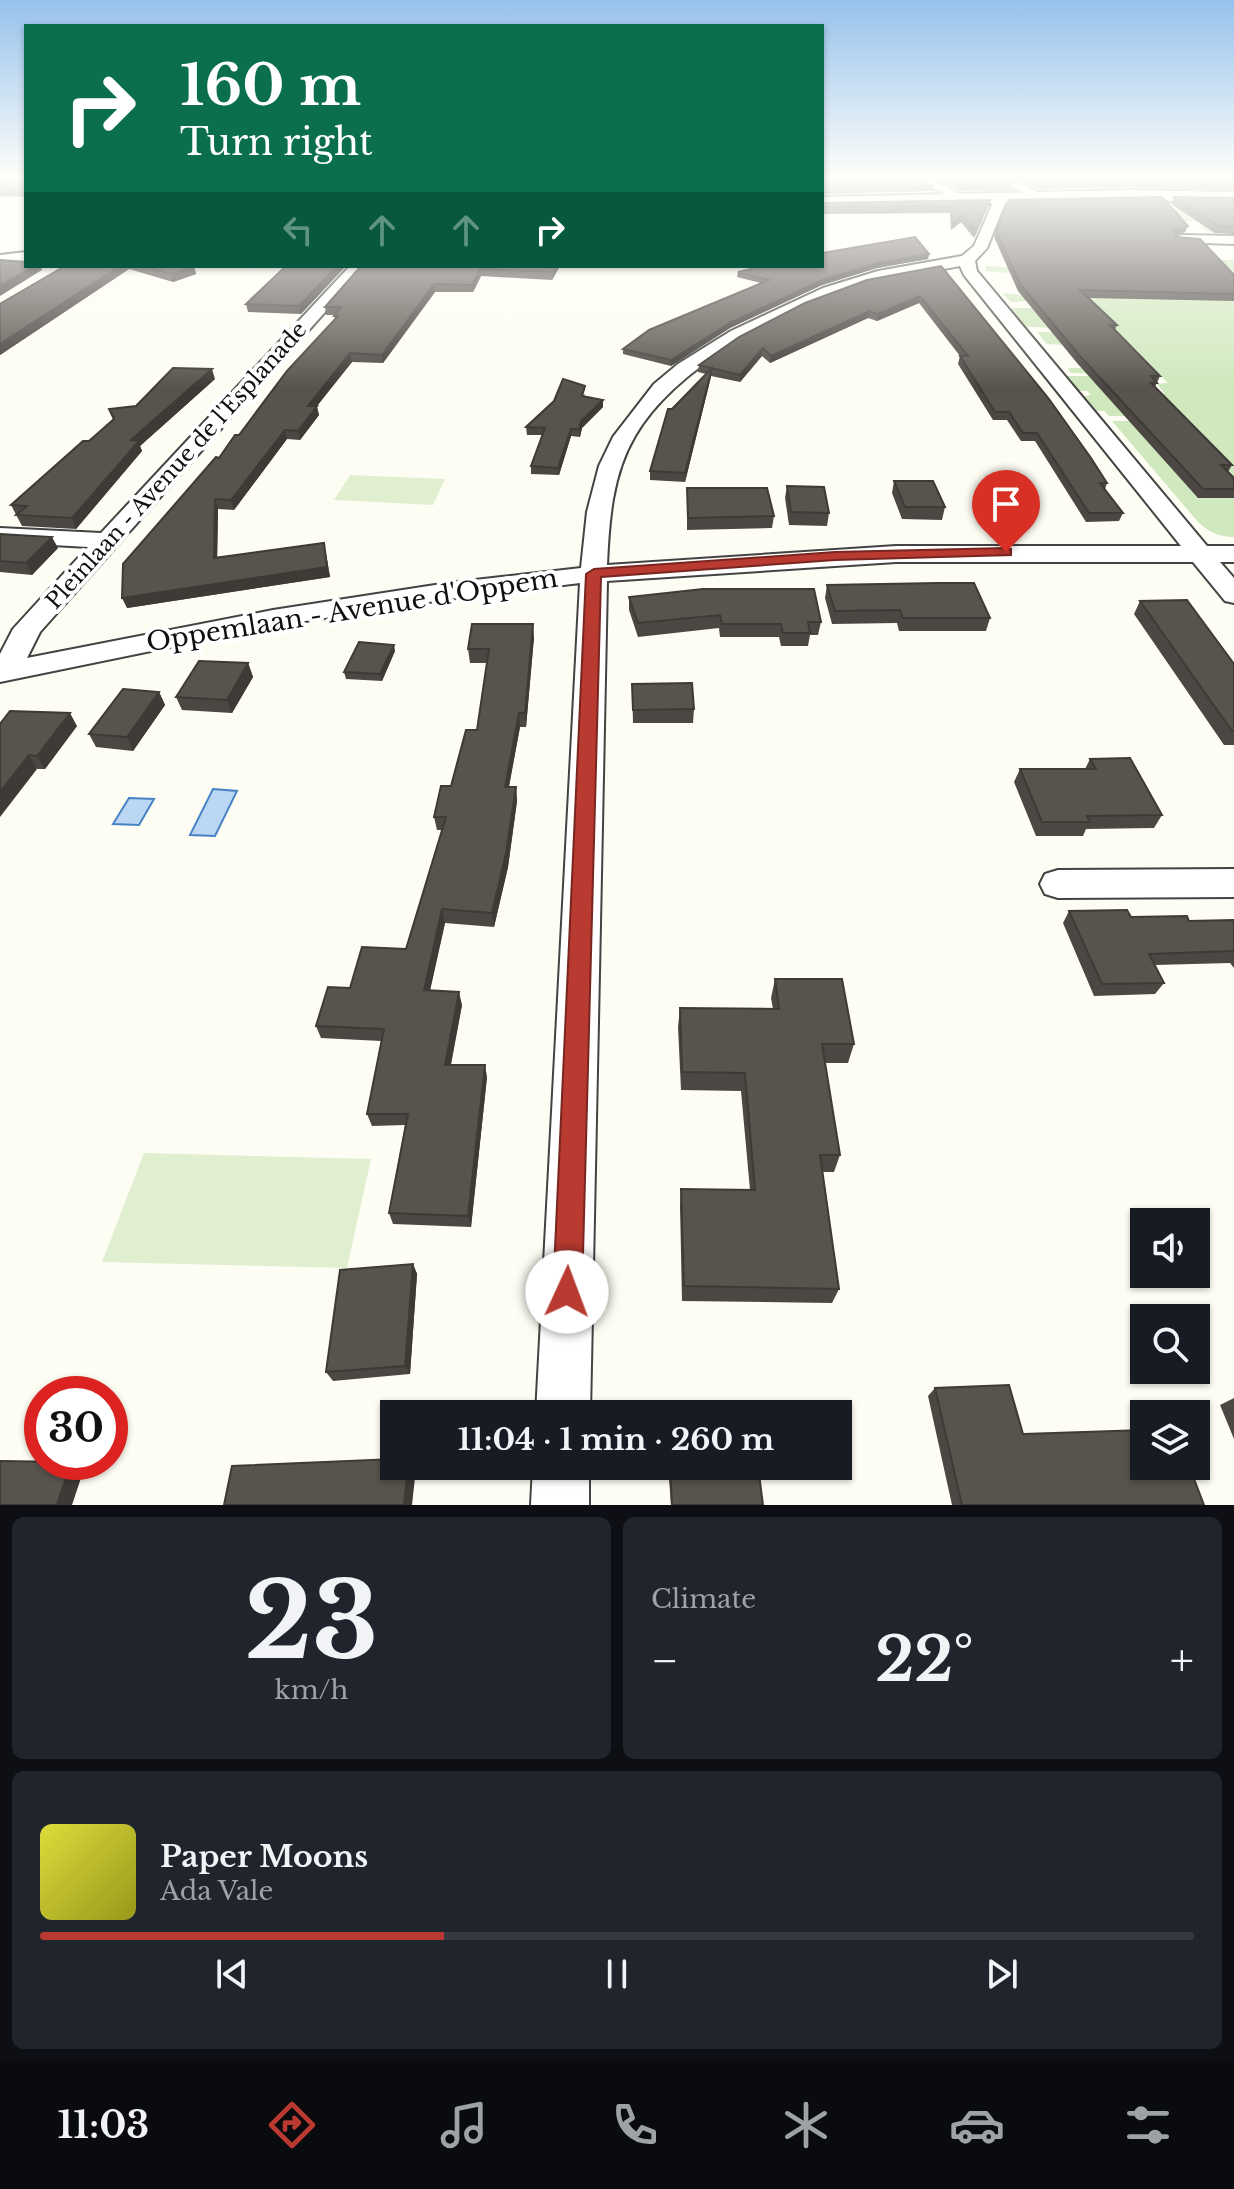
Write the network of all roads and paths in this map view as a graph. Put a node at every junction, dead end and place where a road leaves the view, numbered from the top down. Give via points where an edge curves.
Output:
1 (980, 248) edge
2 (24, 258) edge
3 (967, 260) junction
4 (0, 261) edge
5 (356, 268) edge
6 (0, 535) edge
7 (108, 541) junction
8 (1200, 554) junction
9 (1234, 554) edge
10 (594, 574) junction
11 (1234, 595) edge
12 (0, 670) edge
13 (1234, 883) edge
14 (1058, 884) dead end
15 (564, 1400) edge
16 (561, 1480) edge
17 (560, 1505) edge

1 - 3 street
2 - 4 street
3 - 8 street via 969,272
3 - 10 street via 840,287 732,337 689,365 647,404 618,449 601,502
5 - 7 street, Pleinlaan - Avenue de l'Esplanade
6 - 7 street
7 - 12 street, Pleinlaan - Avenue de l'Esplanade via 27,629 13,658
8 - 9 street, Oppemlaan - Avenue d'Oppem
8 - 10 street, Oppemlaan - Avenue d'Oppem via 896,554
8 - 11 street
10 - 12 street, Oppemlaan - Avenue d'Oppem via 273,618
10 - 15 street
13 - 14 street
16 - 17 street

